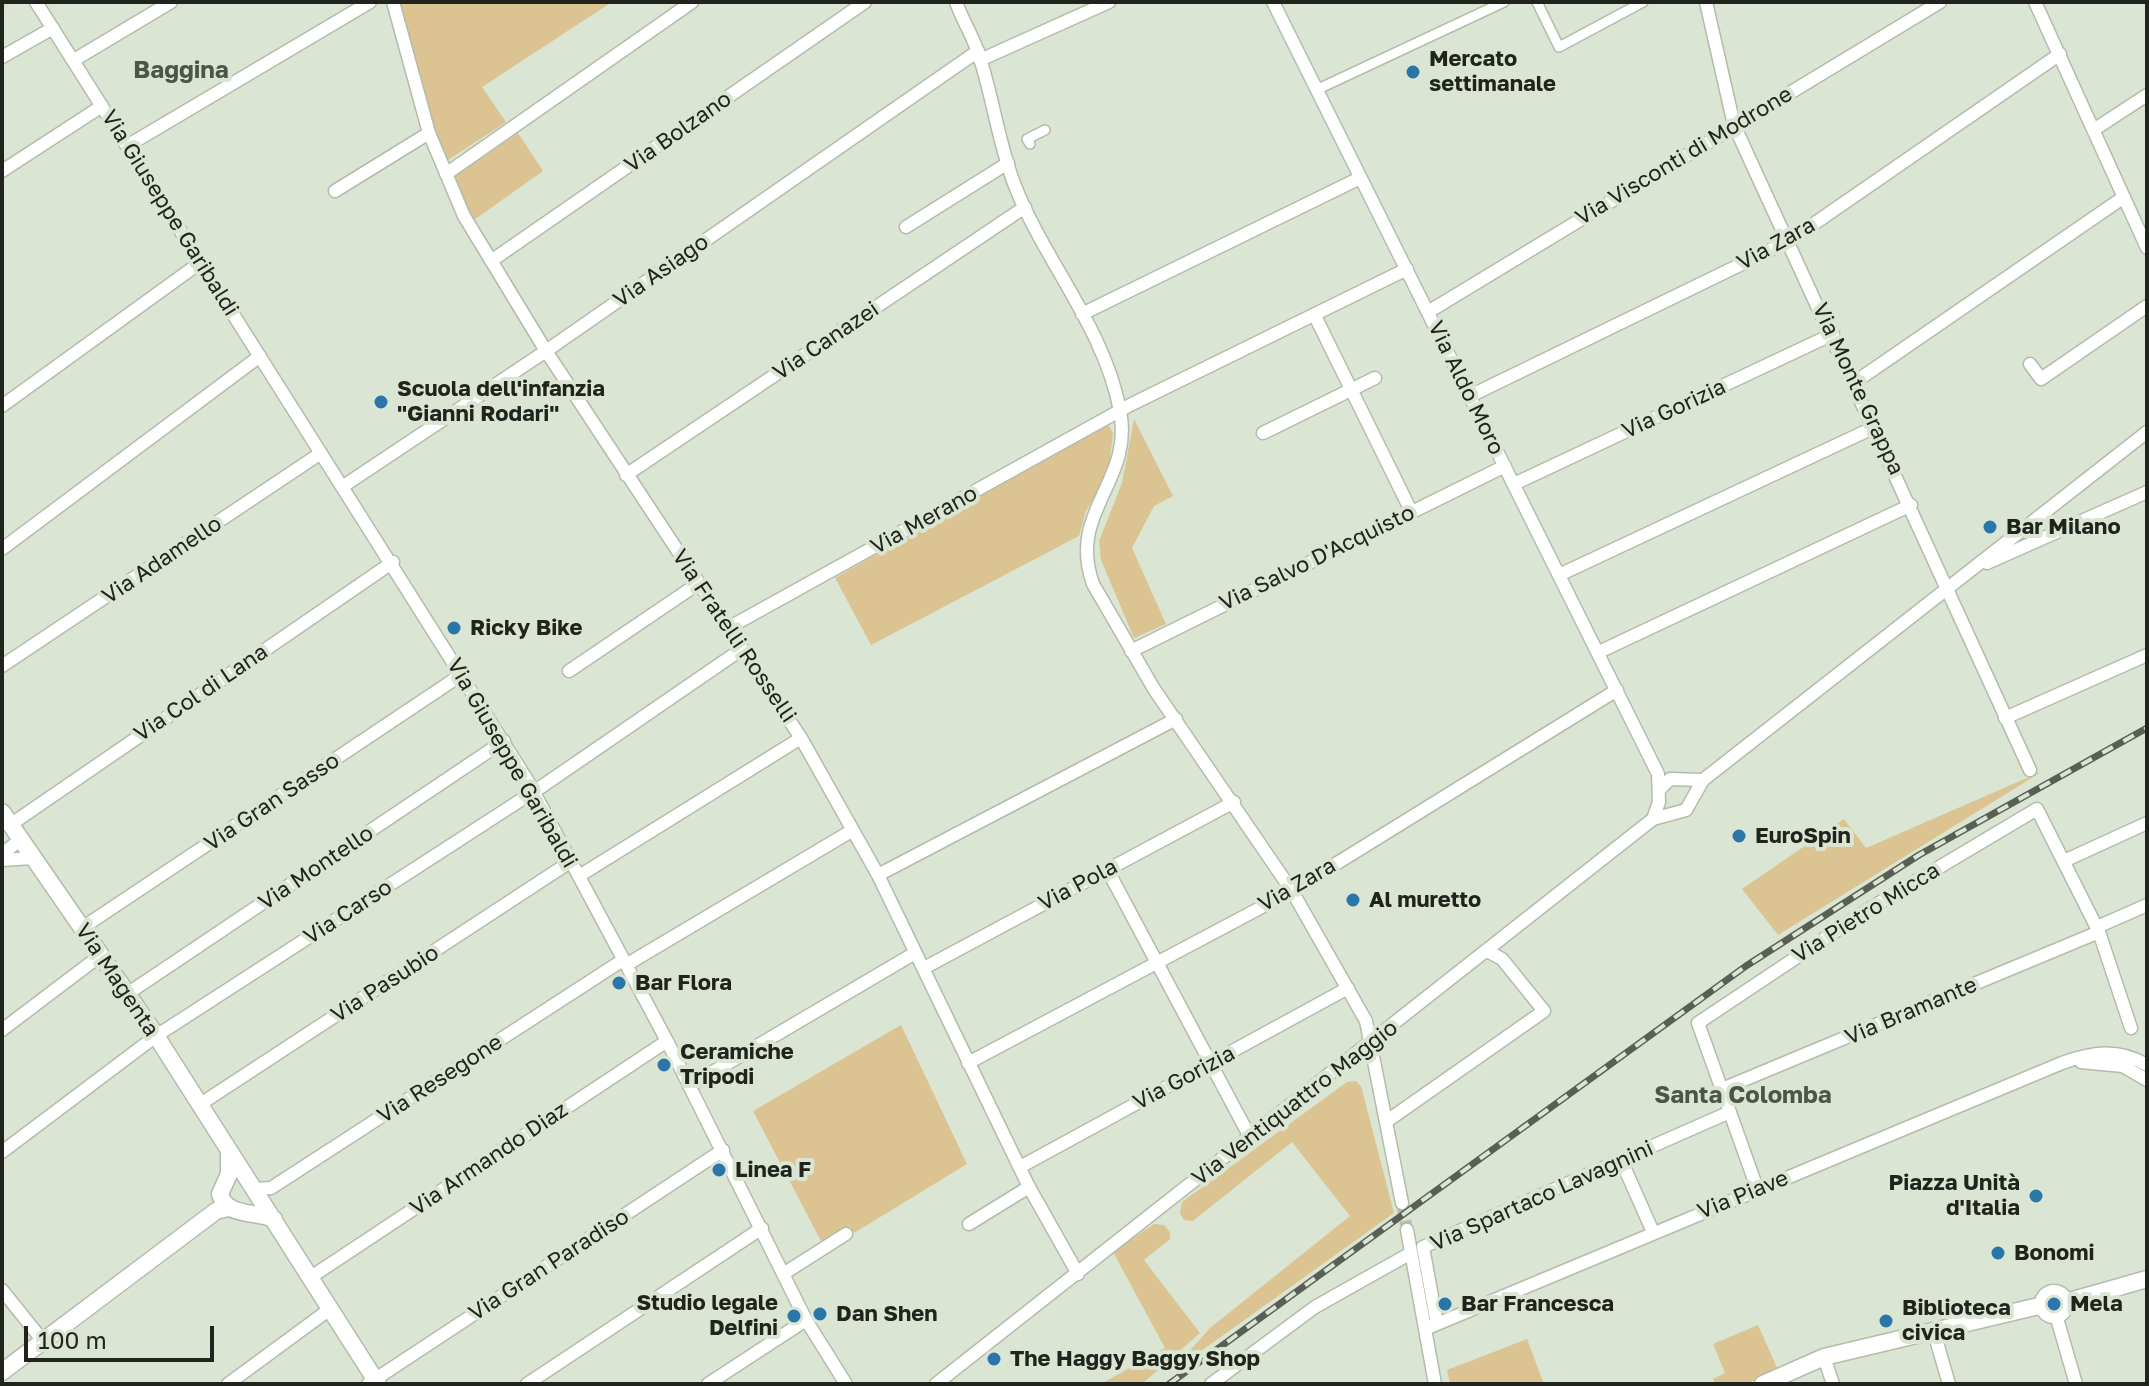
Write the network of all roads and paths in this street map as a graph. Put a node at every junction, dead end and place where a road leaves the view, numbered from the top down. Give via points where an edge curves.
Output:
1 (36, 2) edge
2 (171, 2) edge
3 (370, 2) edge
4 (393, 2) edge
5 (692, 2) edge
6 (865, 2) edge
7 (956, 2) edge
8 (1109, 2) edge
9 (1273, 2) edge
10 (1504, 2) edge
11 (1537, 2) edge
12 (1643, 2) edge
13 (1706, 2) edge
14 (1940, 2) edge
15 (2035, 2) edge
16 (53, 28) junction
17 (2060, 54) junction
18 (979, 56) junction
19 (2, 57) edge
20 (74, 60) junction
21 (1316, 90) junction
22 (2147, 95) edge
23 (102, 106) junction
24 (1734, 125) junction
25 (2095, 129) junction
26 (1045, 130) dead end
27 (429, 133) junction
28 (1030, 144) dead end
29 (127, 146) junction
30 (1008, 163) junction
31 (2, 171) edge
32 (446, 174) junction
33 (1360, 178) junction
34 (335, 191) dead end
35 (2124, 197) junction
36 (1025, 207) junction
37 (906, 227) dead end
38 (1789, 241) junction
39 (2147, 248) edge
40 (491, 261) junction
41 (201, 262) junction
42 (1407, 269) junction
43 (2147, 306) edge
44 (1428, 312) junction
45 (1082, 314) junction
46 (1315, 316) junction
47 (1833, 334) junction
48 (546, 351) junction
49 (260, 356) junction
50 (2030, 364) dead end
51 (1375, 378) dead end
52 (1855, 382) junction
53 (1351, 389) junction
54 (1470, 396) junction
55 (2, 406) edge
56 (1120, 411) junction
57 (1875, 427) junction
58 (2147, 432) edge
59 (1263, 433) dead end
60 (321, 453) junction
61 (1505, 466) junction
62 (626, 475) junction
63 (1514, 484) junction
64 (342, 487) junction
65 (2147, 492) edge
66 (1911, 505) junction
67 (1411, 511) junction
68 (2, 549) edge
69 (393, 562) junction
70 (1559, 575) junction
71 (699, 583) junction
72 (1948, 588) junction
73 (728, 628) junction
74 (742, 649) junction
75 (1131, 651) junction
76 (1599, 652) junction
77 (2147, 655) edge
78 (2, 666) edge
79 (569, 671) dead end
80 (461, 675) junction
81 (1617, 690) junction
82 (2005, 718) junction
83 (1176, 719) junction
84 (801, 738) junction
85 (504, 741) junction
86 (2030, 770) dead end
87 (1664, 777) junction
88 (1703, 780) junction
89 (1684, 781) junction
90 (537, 790) junction
91 (1659, 795) junction
92 (1234, 802) junction
93 (1692, 802) junction
94 (1673, 813) junction
95 (6, 818) edge
96 (1653, 819) junction
97 (2147, 823) edge
98 (853, 830) junction
99 (20, 840) junction
100 (2, 854) edge
101 (32, 858) junction
102 (2, 860) edge
103 (2064, 861) junction
104 (570, 862) junction
105 (1107, 869) junction
106 (878, 875) junction
107 (579, 876) junction
108 (1292, 891) junction
109 (2147, 905) edge
110 (82, 928) junction
111 (2098, 930) junction
112 (1498, 941) junction
113 (1487, 951) junction
114 (915, 953) junction
115 (101, 955) junction
116 (1502, 959) junction
117 (1157, 962) junction
118 (625, 963) junction
119 (924, 968) junction
120 (1348, 988) junction
121 (127, 994) junction
122 (2131, 1028) dead end
123 (2, 1030) edge
124 (156, 1036) junction
125 (667, 1041) junction
126 (1371, 1041) junction
127 (968, 1063) junction
128 (2133, 1063) edge
129 (1212, 1064) junction
130 (2147, 1080) edge
131 (689, 1086) junction
132 (1722, 1089) junction
133 (199, 1105) junction
134 (1730, 1112) junction
135 (1387, 1121) junction
136 (1251, 1139) junction
137 (229, 1149) junction
138 (723, 1150) junction
139 (2, 1152) edge
140 (1621, 1160) junction
141 (1020, 1167) junction
142 (228, 1179) junction
143 (253, 1187) junction
144 (1029, 1187) junction
145 (1757, 1188) junction
146 (1402, 1203) tunnel mouth
147 (227, 1207) junction
148 (274, 1219) junction
149 (969, 1224) dead end
150 (762, 1228) junction
151 (1407, 1230) tunnel mouth
152 (1653, 1232) junction
153 (846, 1234) dead end
154 (1411, 1253) junction
155 (783, 1274) junction
156 (1078, 1274) junction
157 (311, 1277) junction
158 (2147, 1279) edge
159 (2, 1290) edge
160 (2055, 1308) junction
161 (330, 1309) junction
162 (806, 1320) junction
163 (1431, 1326) junction
164 (1933, 1329) junction
165 (43, 1341) junction
166 (1824, 1357) junction
167 (2, 1372) edge
168 (373, 1382) edge
169 (228, 1384) edge
170 (527, 1384) edge
171 (708, 1384) edge
172 (846, 1384) edge
173 (936, 1384) edge
174 (1211, 1384) edge
175 (1435, 1384) edge
176 (1763, 1384) edge
177 (1833, 1384) edge
178 (1949, 1384) edge
179 (2076, 1384) edge

1 - 16 street, Via Giuseppe Garibaldi
2 - 20 street
3 - 29 street
4 - 27 street, Via Fratelli Rosselli
5 - 32 street
6 - 40 street, Via Bolzano
7 - 18 street
8 - 18 street, Via Asiago
9 - 21 street, Via Aldo Moro
10 - 21 street
11 - 12 street via 1559,47
13 - 24 street, Via Monte Grappa
14 - 24 street, Via Visconti di Modrone
15 - 17 street
16 - 19 street
16 - 20 street, Via Giuseppe Garibaldi
17 - 25 street
17 - 38 street, Via Zara
18 - 30 street
18 - 48 street, Via Asiago
20 - 23 street, Via Giuseppe Garibaldi
21 - 33 street, Via Aldo Moro
22 - 25 street
23 - 29 street, Via Giuseppe Garibaldi
23 - 31 street
24 - 38 street, Via Monte Grappa
24 - 44 street, Via Visconti di Modrone
25 - 35 street
26 - 28 street via 1027,139
27 - 32 street, Via Fratelli Rosselli
27 - 34 street
29 - 41 street, Via Giuseppe Garibaldi
30 - 36 street
30 - 37 street
32 - 40 street, Via Fratelli Rosselli
33 - 42 street, Via Aldo Moro
33 - 45 street
35 - 39 street
35 - 52 street
36 - 45 street
36 - 62 street, Via Canazei
38 - 47 street, Via Monte Grappa
38 - 54 street, Via Zara
40 - 48 street, Via Fratelli Rosselli
41 - 49 street, Via Giuseppe Garibaldi
41 - 55 street
42 - 44 street, Via Aldo Moro
42 - 46 street, Via Merano
43 - 50 street via 2041,379
44 - 54 street, Via Aldo Moro
45 - 56 street via 1108,369
46 - 53 street
46 - 56 street, Via Merano
47 - 52 street, Via Monte Grappa
47 - 63 street, Via Gorizia
48 - 62 street, Via Fratelli Rosselli
48 - 64 street, Via Asiago
49 - 60 street, Via Giuseppe Garibaldi
49 - 68 street
51 - 53 street
52 - 57 street, Via Monte Grappa
53 - 59 street
53 - 67 street
54 - 61 street, Via Aldo Moro
56 - 73 street, Via Merano
56 - 75 street via 1119,463 1089,521 1087,565
57 - 66 street, Via Monte Grappa
57 - 70 street
58 - 72 street
60 - 64 street, Via Giuseppe Garibaldi
60 - 78 street, Via Adamello
61 - 63 street, Via Aldo Moro
61 - 67 street, Via Salvo D'Acquisto
62 - 71 street, Via Fratelli Rosselli
63 - 70 street, Via Aldo Moro
64 - 69 street, Via Giuseppe Garibaldi
65 - 72 street via 1990,561
66 - 72 street, Via Monte Grappa
66 - 76 street
67 - 75 street, Via Salvo D'Acquisto
69 - 80 street, Via Giuseppe Garibaldi
69 - 95 street, Via Col di Lana
70 - 76 street, Via Aldo Moro
71 - 73 street, Via Fratelli Rosselli
71 - 79 street
72 - 82 street, Via Monte Grappa
72 - 88 street
73 - 74 street, Via Fratelli Rosselli
74 - 84 street, Via Fratelli Rosselli
74 - 90 street, Via Carso
75 - 83 street
76 - 81 street, Via Aldo Moro
77 - 82 street
80 - 85 street, Via Giuseppe Garibaldi
80 - 110 street, Via Gran Sasso
81 - 87 street, Via Aldo Moro
81 - 108 street, Via Zara
82 - 86 street, Via Monte Grappa
83 - 92 street
83 - 106 street
84 - 98 street, Via Fratelli Rosselli
84 - 107 street
85 - 90 street, Via Giuseppe Garibaldi
85 - 121 street, Via Montello
87 - 89 street
87 - 91 street, Via Aldo Moro
88 - 89 street
88 - 93 street
89 - 93 street
90 - 104 street, Via Giuseppe Garibaldi
90 - 124 street, Via Carso
91 - 94 street
91 - 96 street
92 - 105 street, Via Pola
92 - 108 street
93 - 94 street, Via Ventiquattro Maggio
94 - 96 street, Via Ventiquattro Maggio
95 - 99 street, Via Magenta
96 - 112 street, Via Ventiquattro Maggio
97 - 103 street
98 - 106 street, Via Fratelli Rosselli
98 - 118 street, Via Resegone
99 - 100 street
99 - 101 street, Via Magenta
101 - 102 street
101 - 110 street, Via Magenta
103 - 111 street
103 - 132 street, Via Pietro Micca via 2037,809 1869,909 1698,1023
104 - 107 street, Via Giuseppe Garibaldi
104 - 133 street, Via Pasubio
105 - 117 street
105 - 119 street, Via Pola
106 - 114 street, Via Fratelli Rosselli
107 - 118 street, Via Giuseppe Garibaldi
108 - 117 street, Via Zara
108 - 120 street
109 - 111 street, Via Bramante
110 - 115 street, Via Magenta
111 - 122 street
111 - 132 street, Via Bramante
112 - 113 street, Via Ventiquattro Maggio
112 - 116 street
113 - 116 street
113 - 126 street, Via Ventiquattro Maggio
114 - 119 street, Via Fratelli Rosselli
114 - 131 street
115 - 121 street, Via Magenta
115 - 123 street
116 - 135 street via 1544,1011
117 - 127 street, Via Zara
117 - 129 street
118 - 125 street, Via Giuseppe Garibaldi
118 - 143 street, Via Resegone via 271,1188
119 - 127 street, Via Fratelli Rosselli
120 - 126 street
120 - 129 street, Via Gorizia
121 - 124 street, Via Magenta
124 - 133 street, Via Magenta
124 - 139 street, Via Carso
125 - 131 street, Via Giuseppe Garibaldi
125 - 157 street, Via Armando Diaz
126 - 135 street
126 - 136 street, Via Ventiquattro Maggio
127 - 141 street, Via Fratelli Rosselli
128 - 130 street, Via Piave
128 - 145 street, Via Piave via 2098,1053 2062,1063
129 - 136 street
129 - 141 street, Via Gorizia
131 - 138 street, Via Giuseppe Garibaldi
132 - 134 street
133 - 137 street, Via Magenta
134 - 140 street, Via Spartaco Lavagnini
134 - 145 street
135 - 146 street
136 - 156 street, Via Ventiquattro Maggio
137 - 142 street
137 - 143 street, Via Magenta
138 - 150 street, Via Giuseppe Garibaldi
138 - 168 street, Via Gran Paradiso
140 - 152 street
140 - 163 street, Via Spartaco Lavagnini via 1423,1247
141 - 144 street, Via Fratelli Rosselli
142 - 143 street via 239,1176
142 - 147 street via 221,1188
143 - 147 street via 250,1206
143 - 148 street, Via Magenta
144 - 149 street
144 - 156 street, Via Fratelli Rosselli
145 - 152 street, Via Piave
147 - 148 street
147 - 165 street
148 - 157 street, Via Magenta
150 - 155 street, Via Giuseppe Garibaldi
150 - 170 street
151 - 154 street
152 - 163 street, Via Piave
153 - 155 street
154 - 163 street
154 - 174 street via 1315,1307
155 - 162 street, Via Giuseppe Garibaldi
156 - 173 street, Via Ventiquattro Maggio
157 - 161 street, Via Magenta
158 - 160 street
159 - 165 street
160 - 164 street
160 - 179 street
161 - 168 street, Via Magenta
161 - 169 street
162 - 171 street
162 - 172 street, Via Giuseppe Garibaldi
163 - 175 street
164 - 166 street
164 - 178 street
165 - 167 street
166 - 176 street
166 - 177 street

